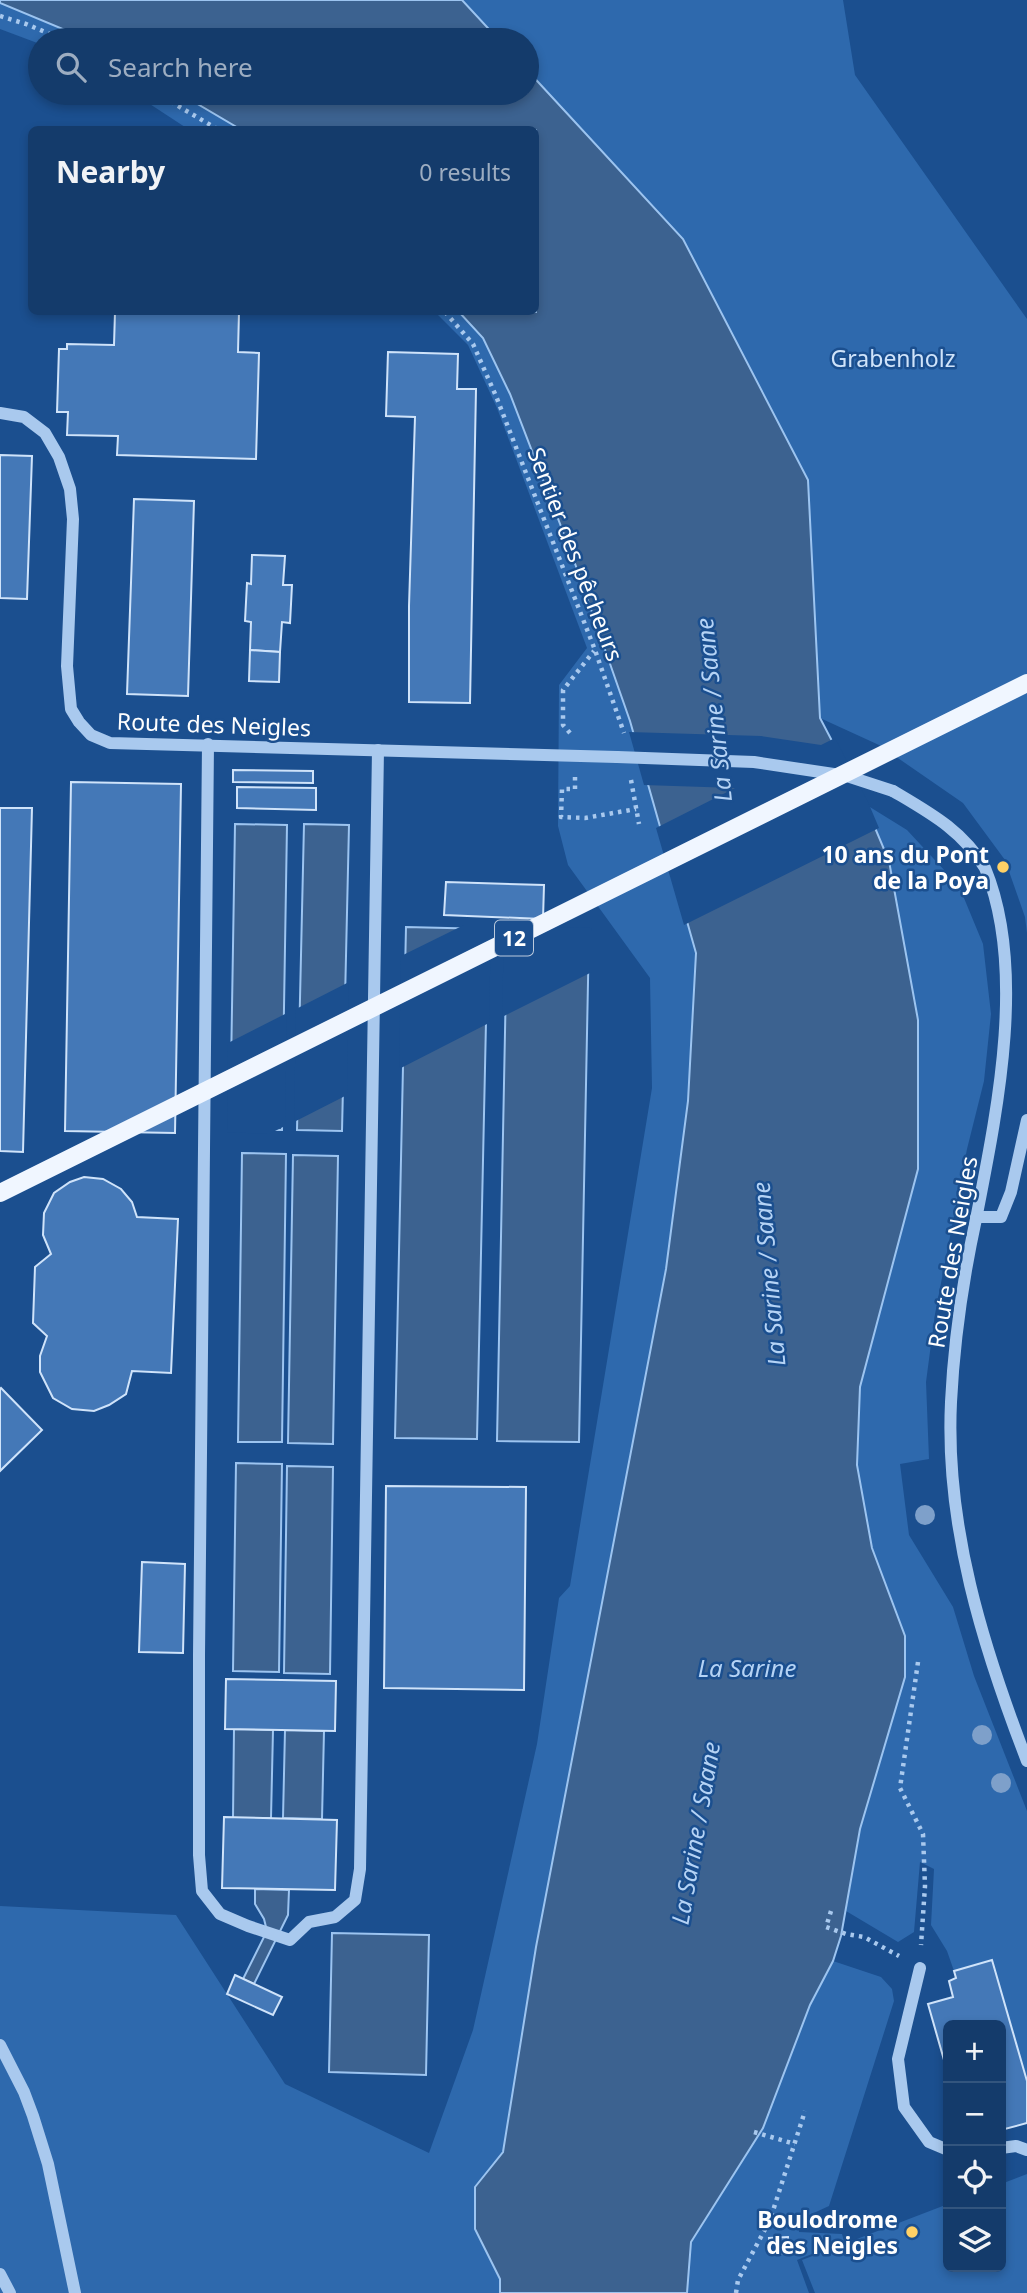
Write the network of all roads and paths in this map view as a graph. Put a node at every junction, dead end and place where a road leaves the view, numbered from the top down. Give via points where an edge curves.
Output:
1 (0, 16) edge
2 (36, 28) edge
3 (176, 105) edge
4 (212, 126) edge
5 (448, 315) edge
6 (0, 413) edge
7 (595, 650) junction
8 (1027, 683) edge
9 (625, 741) dead end
10 (208, 744) junction
11 (378, 750) junction
12 (575, 756) junction
13 (629, 768) dead end
14 (562, 789) dead end
15 (636, 809) junction
16 (639, 824) dead end
17 (1027, 1120) edge
18 (0, 1193) edge
19 (976, 1217) junction
20 (918, 1662) dead end
21 (1027, 1761) edge
22 (831, 1911) dead end
23 (920, 1968) junction
24 (0, 2045) edge
25 (805, 2111) dead end
26 (754, 2132) dead end
27 (795, 2144) junction
28 (1006, 2147) edge
29 (943, 2148) edge
30 (1027, 2150) edge
31 (0, 2274) edge
32 (10, 2293) edge
33 (75, 2293) edge
34 (736, 2293) edge

1 - 2 path
3 - 4 path
5 - 7 path, Sentier des pêcheurs via 473,344 496,396
6 - 10 street, Route des Neigles via 23,417 45,433 60,457 70,489 73,519 67,666 71,709 79,722 91,735 110,743
7 - 9 path, Sentier des pêcheurs
7 - 12 path via 564,690 562,725 576,738
8 - 18 main road, 12, bridge
10 - 11 street, Route des Neigles
10 - 11 street via 199,1855 202,1891 220,1914 290,1940 309,1922 335,1917 355,1900 360,1869
11 - 12 street, Route des Neigles
12 - 19 street, Route des Neigles, bridge via 754,762 847,776 893,791 949,825 968,844 995,888 1012,944 1016,987 1008,1065
13 - 15 path
14 - 15 path via 561,817 585,818
15 - 16 path
17 - 19 street via 1001,1217
19 - 21 street, Route des Neigles via 956,1342 951,1460 962,1546 980,1629
20 - 23 path via 900,1788 923,1834
22 - 23 path via 826,1927 864,1937
23 - 29 street via 898,2059 904,2107 929,2142
24 - 33 street via 24,2092 48,2164
25 - 27 path
26 - 27 path
27 - 34 path via 770,2220 738,2280
28 - 30 street
31 - 32 street

